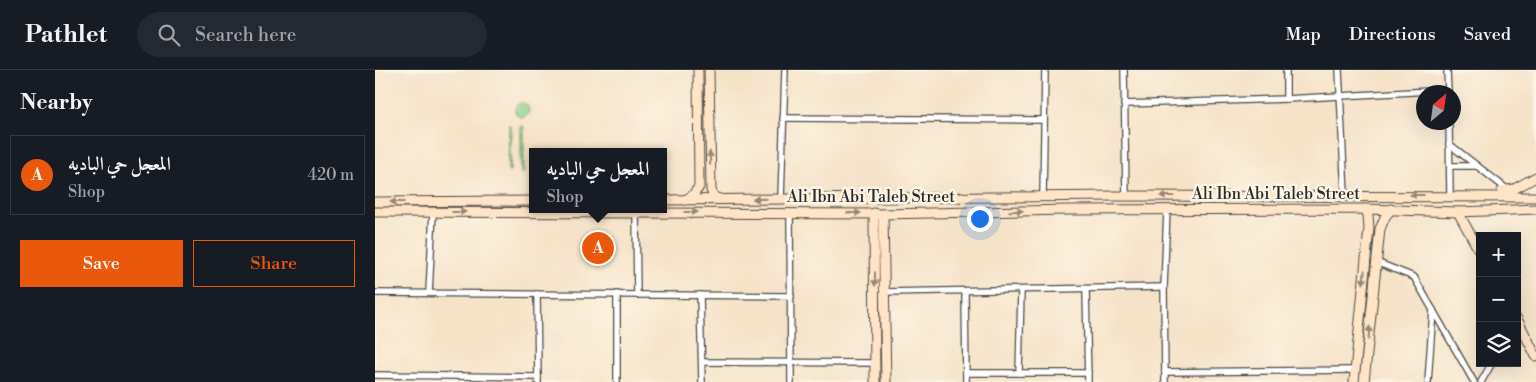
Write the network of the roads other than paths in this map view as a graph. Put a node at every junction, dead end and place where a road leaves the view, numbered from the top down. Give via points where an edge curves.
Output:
1 (698, 70) edge
2 (709, 70) edge
3 (785, 70) edge
4 (1045, 70) edge
5 (1124, 70) edge
6 (1286, 70) edge
7 (1339, 70) edge
8 (1447, 70) edge
9 (1448, 85) edge
10 (1416, 92) edge
11 (1340, 96) junction
12 (1286, 99) junction
13 (1124, 104) junction
14 (783, 118) junction
15 (1044, 120) junction
16 (1449, 130) edge
17 (1449, 144) junction
18 (1450, 166) junction
19 (1477, 166) junction
20 (1536, 177) edge
21 (1508, 190) junction
22 (1345, 195) junction
23 (1450, 195) junction
24 (1482, 195) junction
25 (1126, 196) junction
26 (1043, 197) junction
27 (1536, 197) edge
28 (723, 199) junction
29 (781, 199) junction
30 (667, 200) edge
31 (685, 200) junction
32 (529, 201) edge
33 (375, 202) edge
34 (1365, 209) junction
35 (1391, 209) junction
36 (1536, 209) edge
37 (1167, 210) junction
38 (1499, 210) junction
39 (375, 212) edge
40 (433, 212) junction
41 (529, 212) edge
42 (667, 212) edge
43 (790, 212) junction
44 (1458, 212) junction
45 (636, 213) edge
46 (878, 213) junction
47 (1536, 215) edge
48 (1369, 228) junction
49 (1380, 229) junction
50 (1476, 245) edge
51 (1376, 262) junction
52 (1164, 287) junction
53 (1086, 290) junction
54 (1021, 291) junction
55 (884, 292) junction
56 (965, 292) junction
57 (375, 293) edge
58 (429, 293) junction
59 (537, 294) junction
60 (617, 294) junction
61 (637, 294) junction
62 (700, 295) junction
63 (791, 296) junction
64 (1433, 310) junction
65 (1519, 322) edge
66 (1536, 356) edge
67 (702, 362) junction
68 (791, 362) junction
69 (875, 363) junction
70 (1490, 367) edge
71 (1355, 370) junction
72 (1165, 372) junction
73 (966, 373) junction
74 (1019, 373) junction
75 (1088, 373) junction
76 (375, 375) edge
77 (390, 379) edge
78 (457, 379) edge
79 (537, 379) edge
80 (617, 382) edge
81 (702, 382) edge
82 (791, 382) edge
83 (875, 382) edge
84 (886, 382) edge
85 (966, 382) edge
86 (1088, 382) edge
87 (1165, 382) edge
88 (1354, 382) edge
89 (1364, 382) edge
90 (1429, 382) edge
91 (1474, 382) edge
92 (1481, 382) edge

1 - 31 street via 699,187
28 -> 2 street via 714,197 711,190
3 - 14 street
4 - 15 street
5 - 13 street
6 - 12 street
7 - 11 street
8 - 9 street
10 - 11 street
11 - 12 street
11 - 22 street
12 - 13 street
13 - 25 street
14 - 15 street
14 - 29 street
15 - 26 street
16 - 17 street
17 - 18 street
17 - 19 street
18 - 19 street
18 - 23 street
19 - 21 street
20 - 21 street
21 - 24 street
23 -> 22 street, Ali Ibn Abi Taleb Street
22 -> 25 street, Ali Ibn Abi Taleb Street
23 - 24 street, Ali Ibn Abi Taleb Street
24 - 27 street, Ali Ibn Abi Taleb Street
25 - 26 street, Ali Ibn Abi Taleb Street
26 - 29 street, Ali Ibn Abi Taleb Street
29 -> 28 street, Ali Ibn Abi Taleb Street
28 - 31 street, Ali Ibn Abi Taleb Street
30 - 31 street, Ali Ibn Abi Taleb Street
32 -> 33 street
34 - 35 street, Ali Ibn Abi Taleb Street
34 - 37 street, Ali Ibn Abi Taleb Street
34 - 48 street
35 - 44 street, Ali Ibn Abi Taleb Street
35 - 49 street
36 - 38 street
46 -> 37 street, Ali Ibn Abi Taleb Street
37 - 52 street
38 - 44 street, Ali Ibn Abi Taleb Street
38 - 47 street
39 - 40 street, Ali Ibn Abi Taleb Street
40 -> 41 street, Ali Ibn Abi Taleb Street
40 - 58 street
42 -> 43 street, Ali Ibn Abi Taleb Street
43 -> 46 street, Ali Ibn Abi Taleb Street
43 - 63 street
44 - 50 street
45 - 61 street
46 - 55 street
46 -> 69 street
48 - 49 street via 1375,226
48 -> 71 street
49 - 51 street
51 - 64 street via 1414,277
89 -> 51 street
52 - 53 street
52 - 72 street
53 - 54 street
53 - 75 street
54 - 56 street
54 - 74 street
55 - 56 street
55 - 84 street
56 - 73 street
57 - 58 street
58 - 59 street
59 - 60 street
59 - 79 street
60 - 61 street
60 - 80 street
61 - 62 street
62 - 63 street
62 - 67 street
63 - 68 street
64 - 90 street
64 - 91 street
65 - 66 street
67 - 68 street
67 - 81 street
68 - 69 street
68 - 82 street
69 - 83 street
70 - 92 street
71 - 72 street
71 - 88 street
72 - 87 street
73 - 74 street
73 - 85 street
74 - 75 street
75 - 86 street
76 - 77 street
77 - 78 street
78 - 79 street

